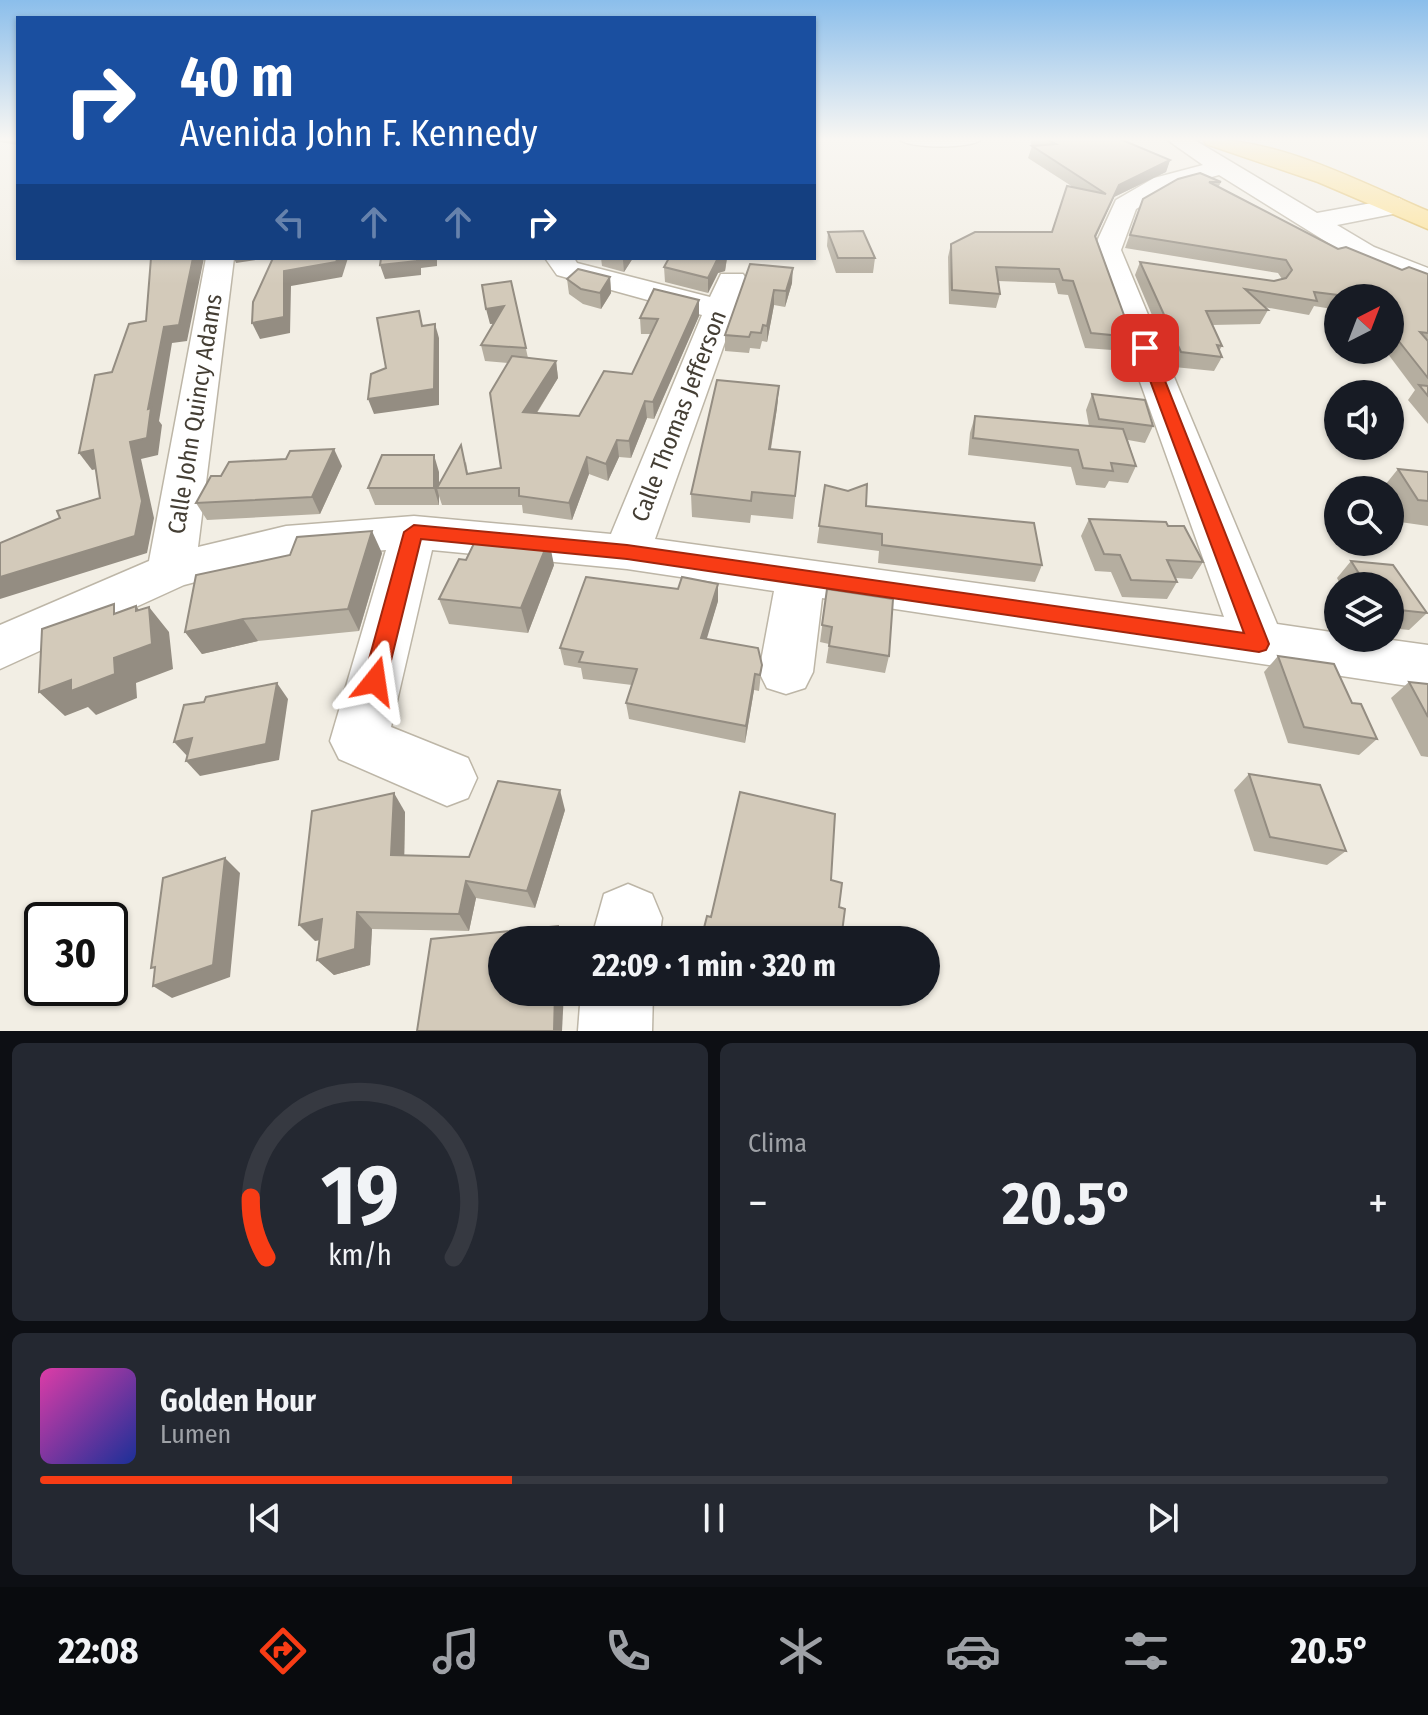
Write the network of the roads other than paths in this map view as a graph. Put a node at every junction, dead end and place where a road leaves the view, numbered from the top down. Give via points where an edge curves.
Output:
1 (1156, 187) edge
2 (1268, 187) edge
3 (1352, 187) edge
4 (1399, 206) junction
5 (1316, 221) junction
6 (1428, 221) edge
7 (220, 260) edge
8 (560, 260) edge
9 (1428, 279) edge
10 (414, 532) junction
11 (627, 552) junction
12 (171, 571) junction
13 (800, 579) junction
14 (1259, 644) junction
15 (0, 648) edge
16 (1428, 667) edge
17 (786, 672) dead end
18 (447, 778) dead end
19 (616, 1006) edge
20 (615, 1031) edge

1 - 14 street via 1125,205 1107,250 1126,261
2 - 5 street
3 - 4 main road
4 - 5 street
4 - 6 main road
5 - 9 street via 1364,253
7 - 12 street, Calle John Quincy Adams
8 - 11 street, Calle Thomas Jefferson via 567,269 726,295
10 - 11 street
10 - 12 street via 286,542
10 - 18 street via 359,741
11 - 13 street
12 - 15 street
13 - 14 street
13 - 17 street
14 - 16 street
19 - 20 street

